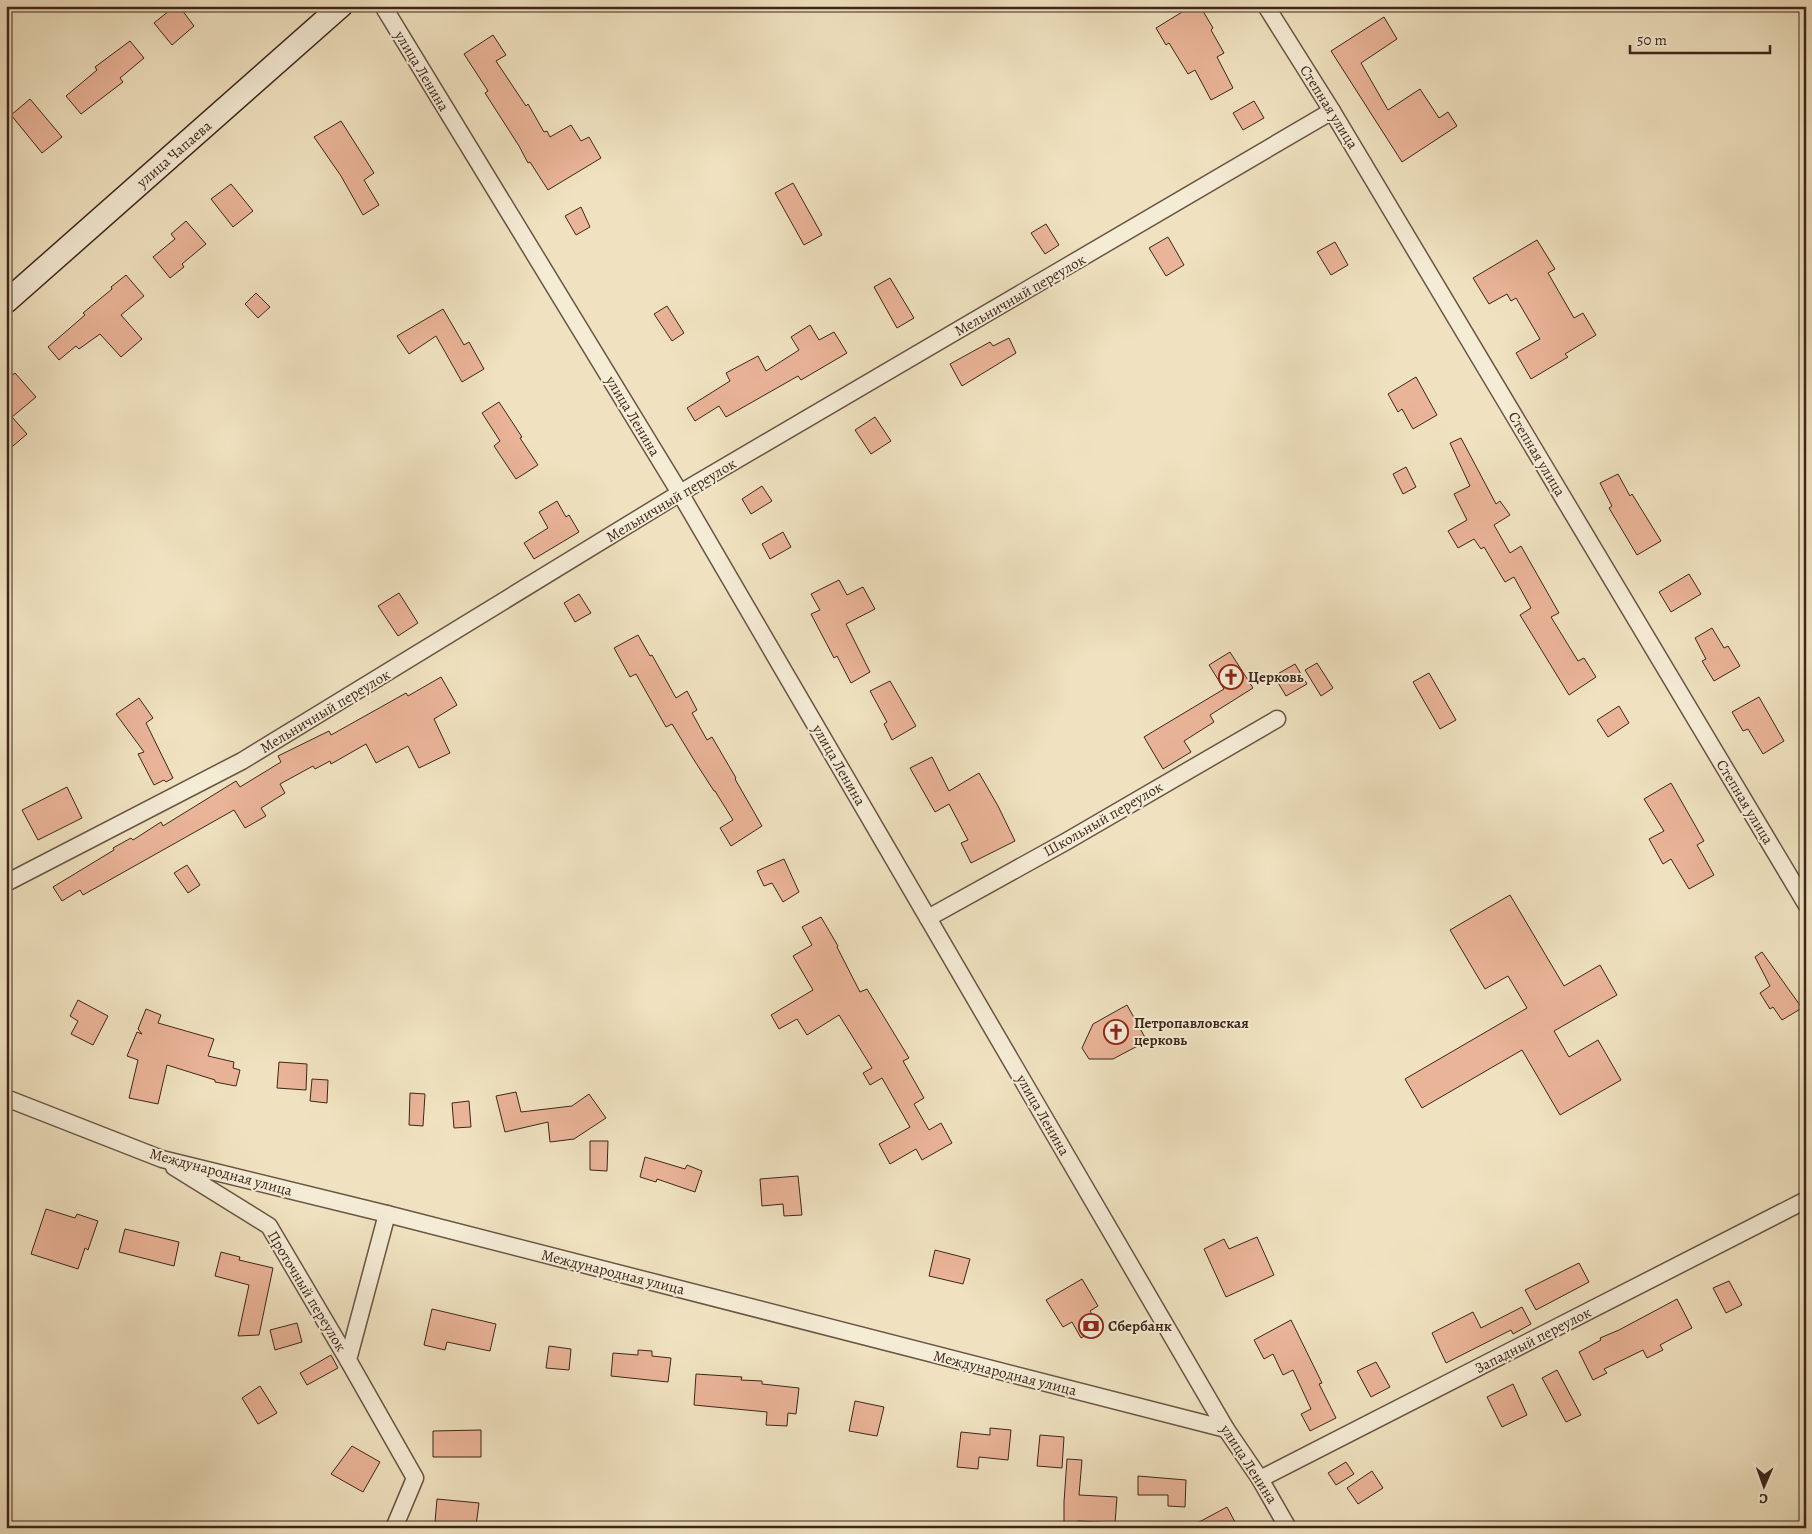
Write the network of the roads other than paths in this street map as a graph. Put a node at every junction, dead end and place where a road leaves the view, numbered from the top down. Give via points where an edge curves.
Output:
1 (341, 6) edge
2 (383, 6) edge
3 (1266, 6) edge
4 (1332, 112) junction
5 (6, 302) edge
6 (680, 493) junction
7 (1278, 719) dead end
8 (6, 883) edge
9 (1806, 904) edge
10 (928, 918) junction
11 (6, 1098) edge
12 (162, 1159) junction
13 (1806, 1200) edge
14 (387, 1214) junction
15 (348, 1360) junction
16 (1226, 1429) junction
17 (1260, 1479) junction
18 (394, 1528) edge
19 (1288, 1528) edge

1 - 5 main road, улица Чапаева
2 - 6 street, улица Ленина
3 - 4 street, Степная улица
4 - 6 street, Мельничный переулок
4 - 9 street, Степная улица
6 - 8 street, Мельничный переулок via 242,761
6 - 10 street, улица Ленина
7 - 10 street, Школьный переулок
10 - 16 street, улица Ленина
11 - 12 street, Международная улица
12 - 14 street, Международная улица
12 - 15 street, Проточный переулок via 269,1226
13 - 17 street, Западный переулок
14 - 15 street, Проточный переулок
14 - 16 street, Международная улица
15 - 18 street, Проточный переулок via 415,1478
16 - 17 street, улица Ленина
17 - 19 street, улица Ленина

